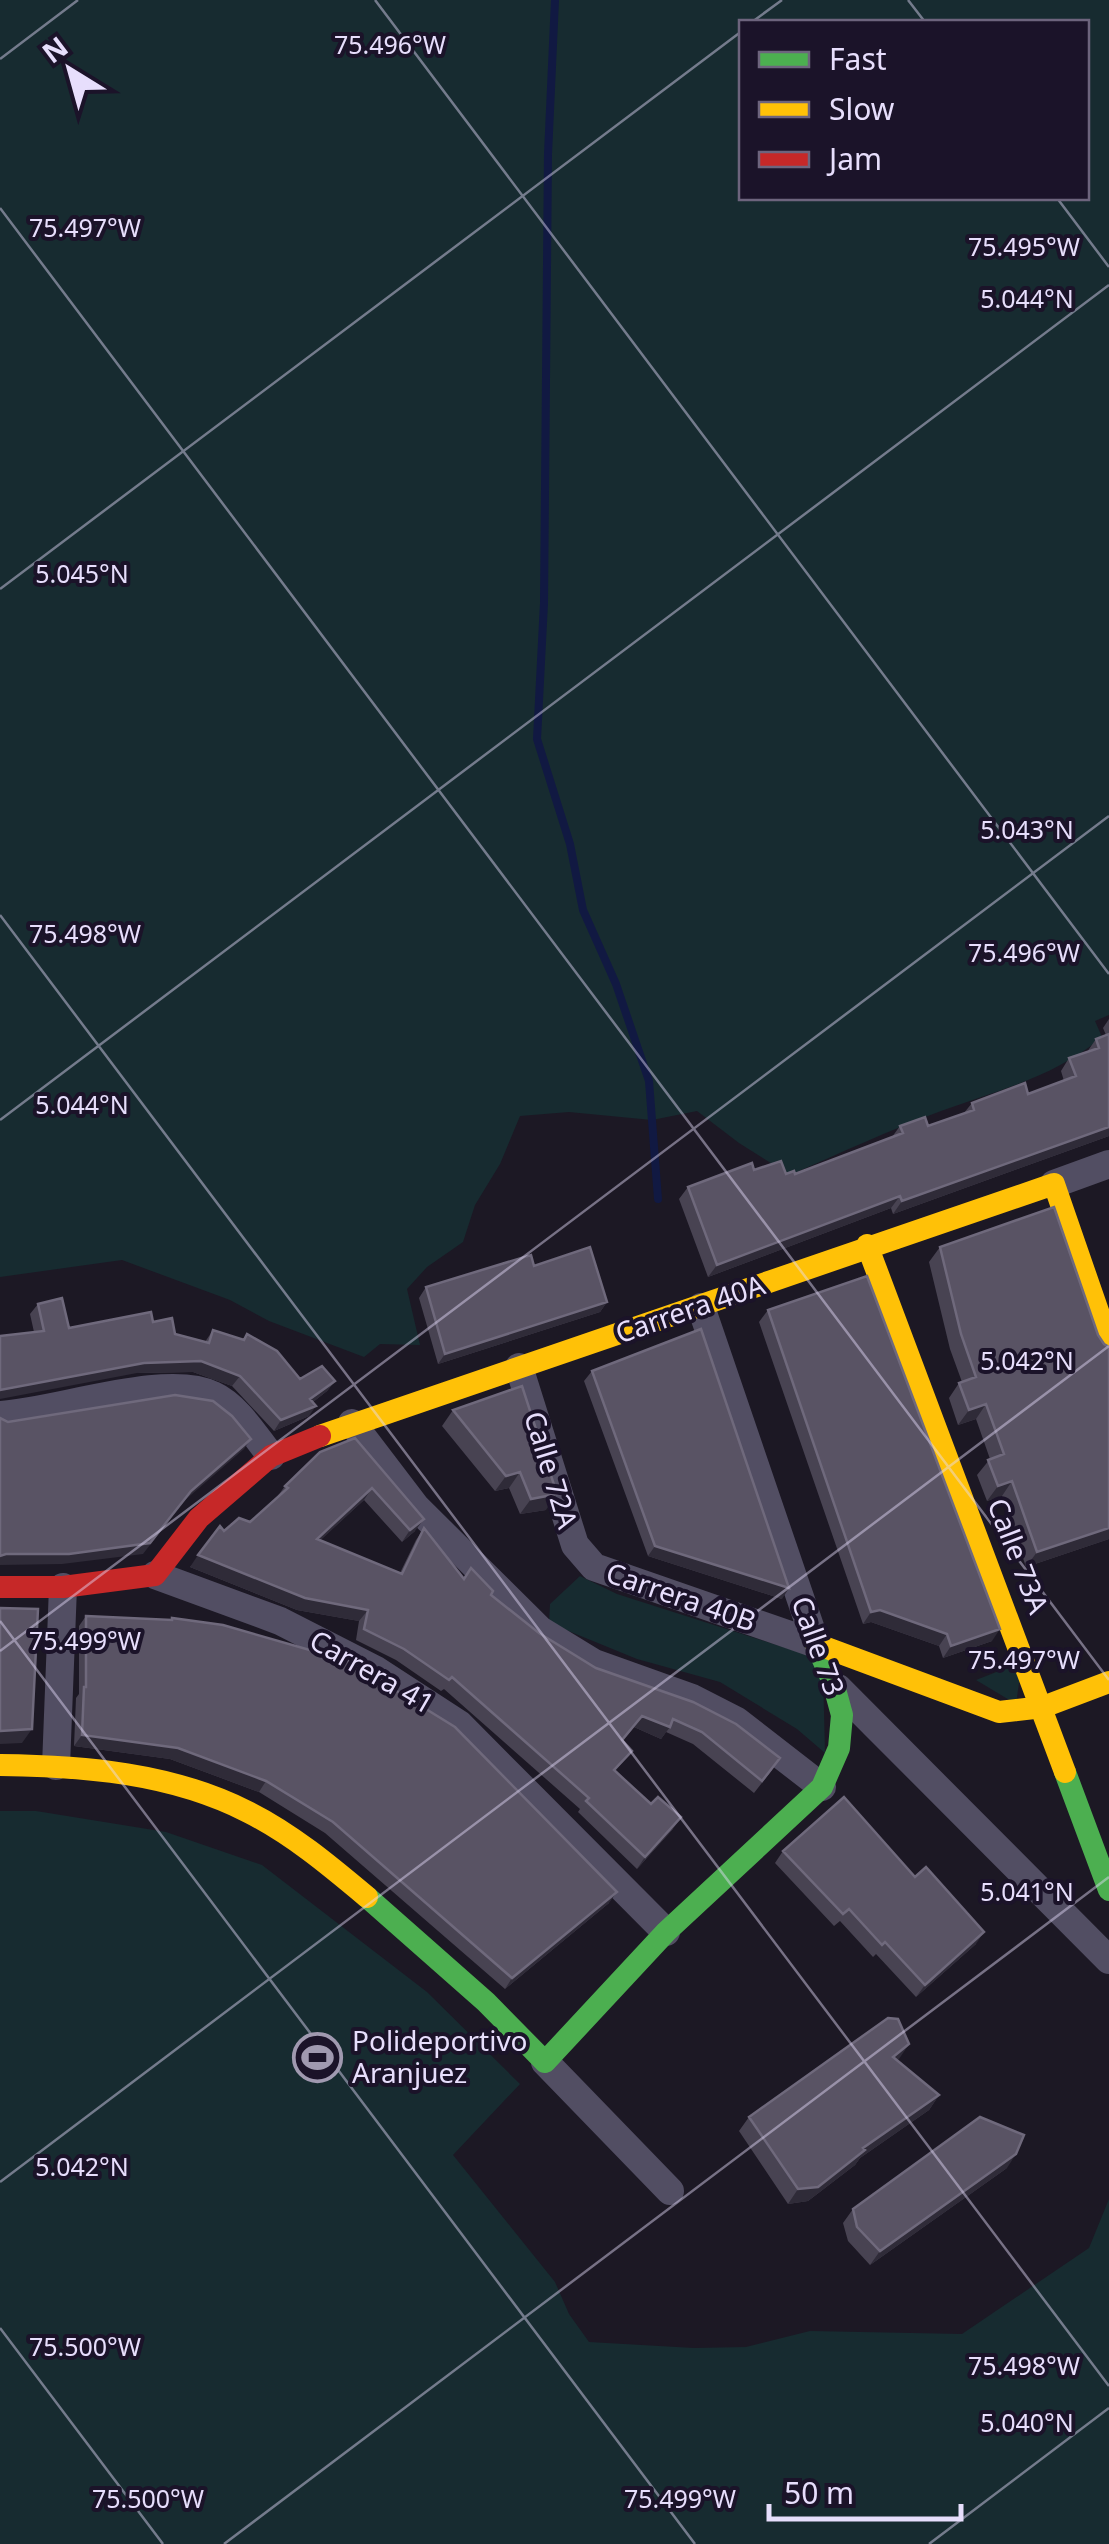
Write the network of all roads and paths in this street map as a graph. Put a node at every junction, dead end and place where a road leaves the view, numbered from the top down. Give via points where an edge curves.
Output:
1 (1109, 1164) edge
2 (1054, 1184) junction
3 (868, 1245) junction
4 (701, 1307) junction
5 (1109, 1343) edge
6 (519, 1367) junction
7 (0, 1415) edge
8 (352, 1423) junction
9 (272, 1456) junction
10 (594, 1567) joint
11 (155, 1574) junction
12 (63, 1586) junction
13 (0, 1587) edge
14 (816, 1644) junction
15 (1109, 1682) edge
16 (838, 1688) junction
17 (1043, 1707) junction
18 (0, 1765) edge
19 (56, 1766) junction
20 (822, 1787) junction
21 (1109, 1890) edge
22 (666, 1932) junction
23 (1109, 1960) edge
24 (545, 2062) junction
25 (670, 2191) dead end

1 - 2 street, Carrera 40A
2 - 3 street, Carrera 40A
2 - 5 street
3 - 4 street, Carrera 40A
3 - 17 street, Calle 73A
4 - 6 street, Carrera 40A
4 - 14 street, Calle 73
6 - 8 street, Carrera 40A
6 - 10 street, Calle 72A via 575,1545
7 - 9 street via 180,1386 213,1395
8 - 9 street, Carrera 40A
8 - 20 street via 416,1507 540,1630 594,1663 737,1720
9 - 11 street, Carrera 40A via 200,1518
10 - 14 street, Carrera 40B
11 - 12 street, Carrera 41
11 - 22 street, Carrera 41 via 280,1620 459,1724
12 - 13 street, Carrera 41
12 - 19 street
14 - 16 street, Calle 73
14 - 17 street, Carrera 40B via 998,1712
15 - 17 street, Carrera 40B
16 - 20 street, Calle 73 via 839,1756
16 - 23 street
17 - 21 street, Calle 73A
18 - 19 street
19 - 24 street via 163,1780 247,1811 310,1850 372,1901
20 - 22 street, Calle 73
22 - 24 street, Calle 73
24 - 25 street

